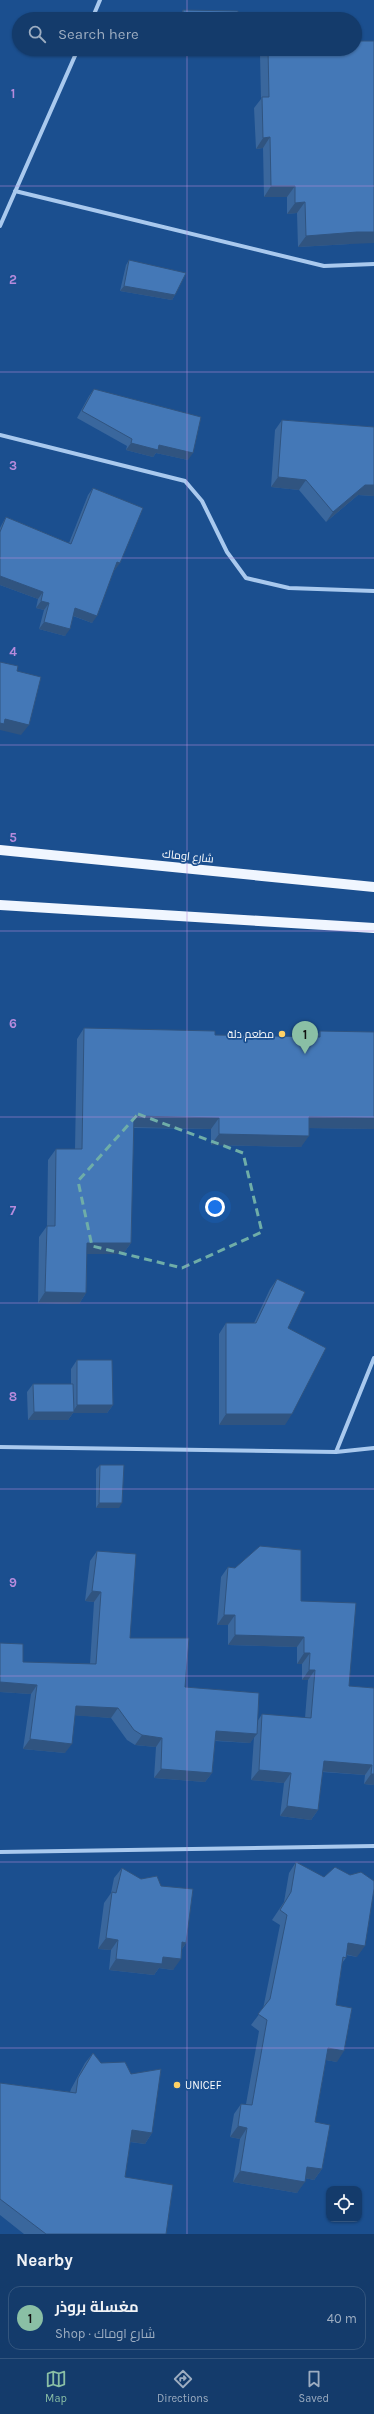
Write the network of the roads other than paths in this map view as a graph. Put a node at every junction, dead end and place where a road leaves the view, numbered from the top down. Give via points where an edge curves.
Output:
1 (100, 0) edge
2 (95, 12) edge
3 (75, 56) edge
4 (15, 191) junction
5 (0, 226) edge
6 (374, 264) edge
7 (0, 435) edge
8 (374, 591) edge
9 (0, 850) edge
10 (374, 887) edge
11 (0, 905) edge
12 (374, 928) edge
13 (374, 1358) edge
14 (0, 1446) edge
15 (374, 1448) edge
16 (336, 1452) junction
17 (374, 1846) edge
18 (0, 1852) edge

1 - 2 street
3 - 4 street
4 - 5 street
4 - 6 street via 324,266
7 - 8 street via 185,481 202,501 227,552 246,578 289,588
9 - 10 main road, شارع اوماك
11 - 12 main road
13 - 16 street
14 - 16 street
15 - 16 street
17 - 18 street

